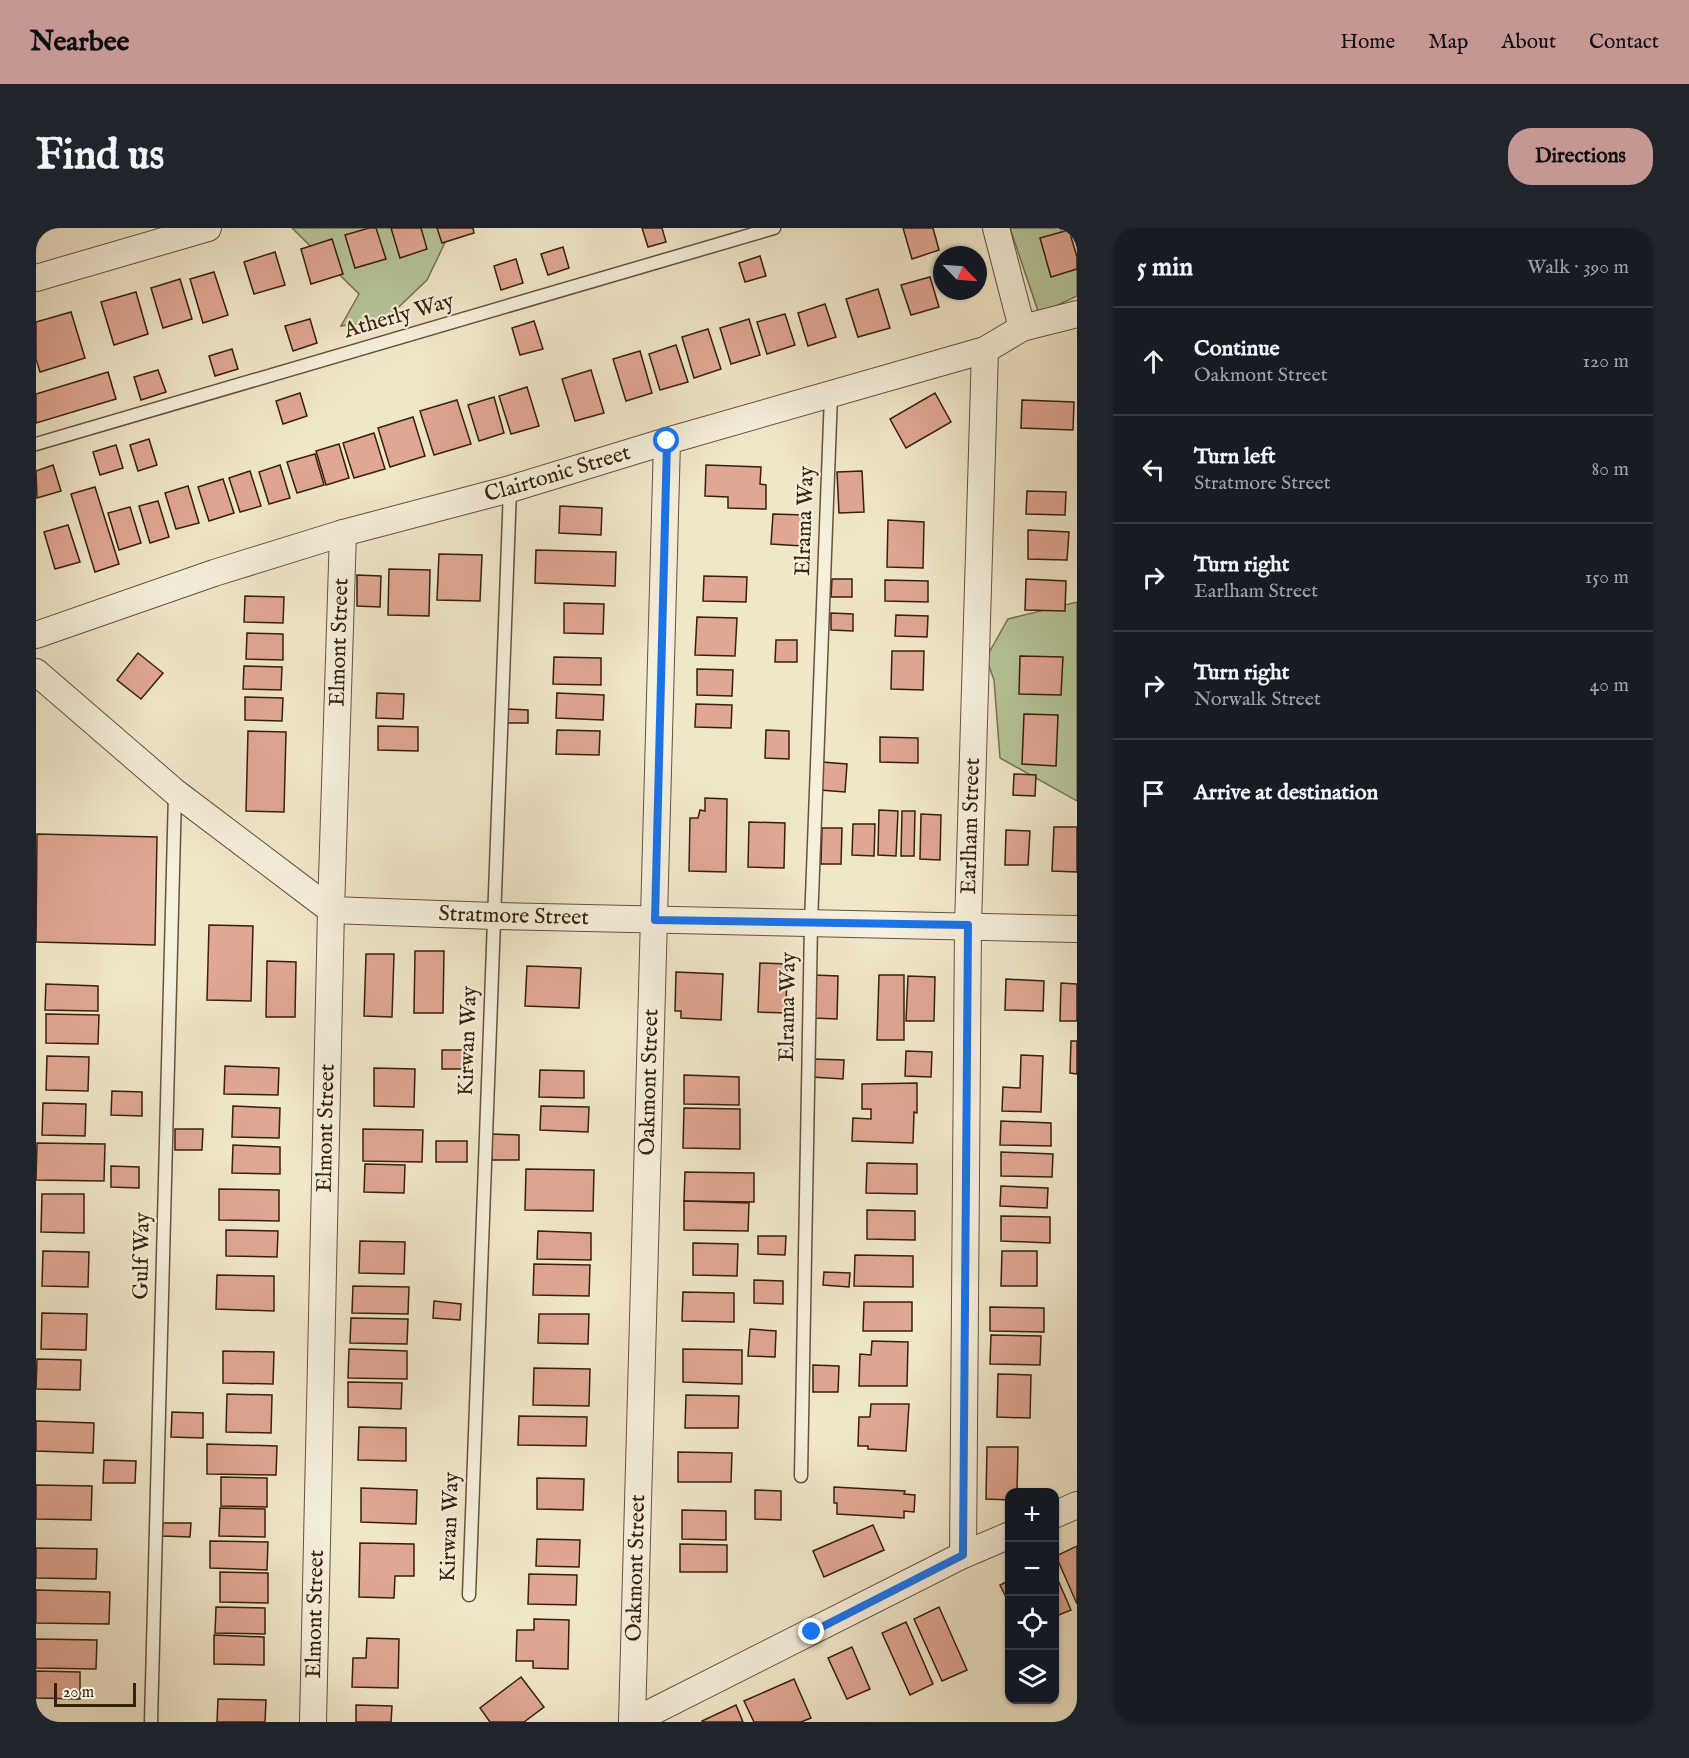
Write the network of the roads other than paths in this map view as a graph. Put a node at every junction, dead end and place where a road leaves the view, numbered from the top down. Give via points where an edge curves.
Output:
1 (208, 228) edge
2 (774, 228) edge
3 (996, 228) edge
4 (36, 278) edge
5 (1077, 314) edge
6 (1022, 328) junction
7 (985, 350) junction
8 (831, 395) junction
9 (667, 441) junction
10 (36, 444) edge
11 (510, 489) junction
12 (343, 533) junction
13 (36, 635) edge
14 (36, 672) edge
15 (175, 792) junction
16 (331, 910) junction
17 (494, 916) junction
18 (655, 920) junction
19 (811, 923) junction
20 (968, 925) junction
21 (1077, 928) edge
22 (801, 1476) dead end
23 (1077, 1506) edge
24 (1059, 1513) edge
25 (1005, 1537) edge
26 (963, 1555) junction
27 (469, 1595) dead end
28 (152, 1722) edge
29 (313, 1722) edge
30 (632, 1722) edge

1 - 4 street
2 - 10 lane, Atherly Way
3 - 6 street
5 - 6 street, Clairtonic Street
6 - 7 street, Clairtonic Street
7 - 8 street, Clairtonic Street
7 - 20 street, Earlham Street
8 - 9 street, Clairtonic Street
8 - 19 lane, Elrama Way
9 - 11 street, Clairtonic Street
9 - 18 street, Oakmont Street
11 - 12 street, Clairtonic Street
11 - 17 lane, Kirwan Way
12 - 13 street, Clairtonic Street
12 - 16 street, Elmont Street
14 - 15 street
15 - 16 street
15 - 28 lane, Gulf Way
16 - 17 street, Stratmore Street
16 - 29 street, Elmont Street
17 - 18 street, Stratmore Street
17 - 27 lane, Kirwan Way
18 - 19 street, Stratmore Street
18 - 30 street, Oakmont Street
19 - 20 street, Stratmore Street
19 - 22 lane, Elrama Way
20 - 21 street, Stratmore Street
20 - 26 street, Earlham Street
23 - 24 street
25 - 26 street
26 - 30 street

